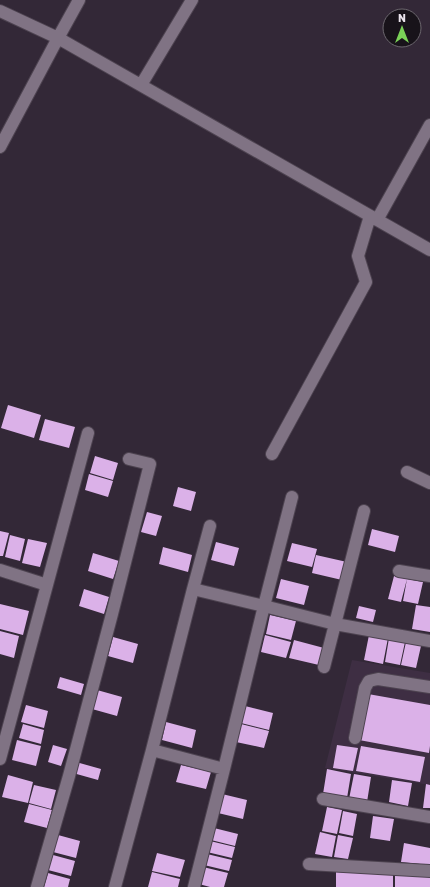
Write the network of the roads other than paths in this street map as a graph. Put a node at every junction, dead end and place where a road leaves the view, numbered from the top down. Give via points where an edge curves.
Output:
1 (79, 0) edge
2 (192, 0) edge
3 (0, 11) edge
4 (58, 38) junction
5 (141, 85) junction
6 (429, 130) edge
7 (0, 147) edge
8 (374, 218) junction
9 (430, 250) edge
10 (88, 433) dead end
11 (272, 454) dead end
12 (129, 459) dead end
13 (407, 472) dead end
14 (430, 483) edge
15 (292, 497) dead end
16 (364, 511) dead end
17 (210, 526) dead end
18 (0, 570) edge
19 (399, 571) dead end
20 (430, 576) edge
21 (47, 585) junction
22 (193, 589) junction
23 (264, 606) junction
24 (335, 624) junction
25 (430, 641) edge
26 (324, 667) dead end
27 (430, 687) edge
28 (355, 738) dead end
29 (152, 750) junction
30 (0, 759) edge
31 (224, 769) junction
32 (323, 799) dead end
33 (430, 817) edge
34 (309, 864) dead end
35 (430, 871) edge
36 (37, 887) edge
37 (115, 887) edge
38 (194, 887) edge

1 - 4 street
2 - 5 street
3 - 4 street
4 - 5 street
4 - 7 street
5 - 8 street
6 - 8 street
8 - 9 street
8 - 11 street via 358,256 366,282
10 - 21 street
12 - 36 street via 150,464 73,760
13 - 14 street
15 - 23 street
16 - 24 street
17 - 22 street
18 - 21 street
19 - 20 street
21 - 30 street
22 - 23 street
22 - 29 street
23 - 24 street
23 - 31 street
24 - 25 street
24 - 26 street
27 - 28 street via 378,678 369,681 365,688
29 - 31 street
29 - 37 street
31 - 38 street
32 - 33 street
34 - 35 street

